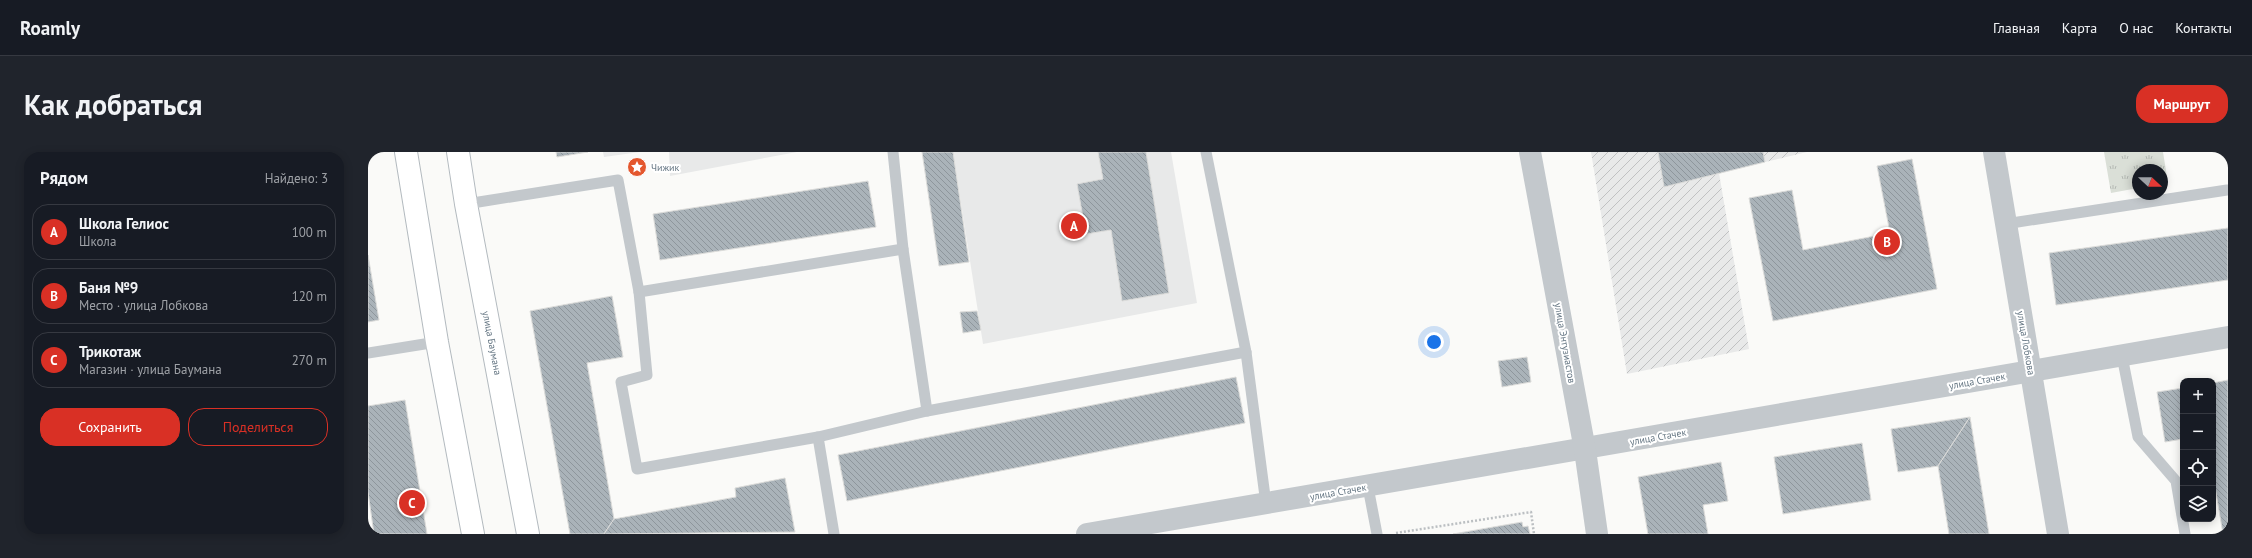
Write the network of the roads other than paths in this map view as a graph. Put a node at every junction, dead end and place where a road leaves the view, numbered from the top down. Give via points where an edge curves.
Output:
1 (406, 152) edge
2 (458, 152) edge
3 (893, 152) edge
4 (1206, 152) edge
5 (1530, 152) edge
6 (1994, 152) edge
7 (2227, 190) dead end
8 (466, 204) junction
9 (2005, 224) junction
10 (904, 249) junction
11 (639, 292) junction
12 (2228, 337) edge
13 (437, 342) junction
14 (1246, 352) junction
15 (368, 353) edge
16 (2122, 356) junction
17 (2031, 371) junction
18 (927, 411) junction
19 (818, 437) junction
20 (1585, 450) junction
21 (1368, 486) junction
22 (1266, 504) junction
23 (473, 534) edge
24 (528, 534) edge
25 (834, 534) edge
26 (1087, 534) edge
27 (1376, 534) edge
28 (1597, 534) edge
29 (2058, 534) edge
30 (2185, 534) edge

1 - 13 main road
2 - 8 main road, улица Баумана
3 - 10 lane
4 - 14 lane
5 - 20 street, улица Энтузиастов
6 - 9 street, улица Лобкова
7 - 9 lane
8 - 11 lane via 618,180
8 - 24 main road, улица Баумана
9 - 17 street, улица Лобкова
10 - 11 lane
10 - 18 lane
11 - 19 lane via 647,375 621,382 637,469
12 - 16 street, улица Стачек
13 - 15 lane
13 - 23 main road
14 - 18 lane
14 - 22 lane
16 - 17 street, улица Стачек
16 - 30 lane via 2138,437 2176,481
17 - 20 street, улица Стачек
17 - 29 street, улица Лобкова
18 - 19 lane
19 - 25 lane
20 - 21 street, улица Стачек
20 - 28 street, улица Энтузиастов
21 - 22 street, улица Стачек
21 - 27 lane
22 - 26 street, улица Стачек

